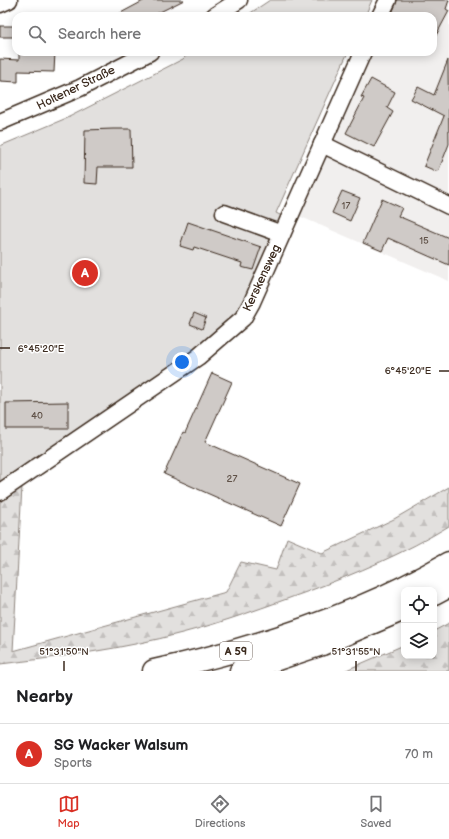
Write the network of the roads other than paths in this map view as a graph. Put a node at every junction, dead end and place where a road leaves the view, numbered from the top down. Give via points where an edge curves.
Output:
1 (9, 0) edge
2 (239, 0) edge
3 (388, 0) edge
4 (0, 4) edge
5 (220, 12) edge
6 (382, 12) edge
7 (142, 56) edge
8 (361, 56) edge
9 (0, 122) edge
10 (322, 144) junction
11 (449, 206) edge
12 (224, 213) dead end
13 (282, 234) junction
14 (0, 492) edge
15 (449, 563) edge
16 (449, 586) edge
17 (437, 592) edge
18 (401, 610) edge
19 (154, 671) edge
20 (241, 671) edge

1 - 4 street
2 - 5 street
3 - 6 street
7 - 9 street, Holtener Straße via 80,88
8 - 10 street, Kerskensweg
10 - 11 street
10 - 13 street, Kerskensweg
12 - 13 street
13 - 14 street, Kerskensweg via 243,318 198,357
15 - 19 highway, A 59 via 380,597 268,642 210,659
16 - 17 highway
18 - 20 highway, A 59 via 322,644

